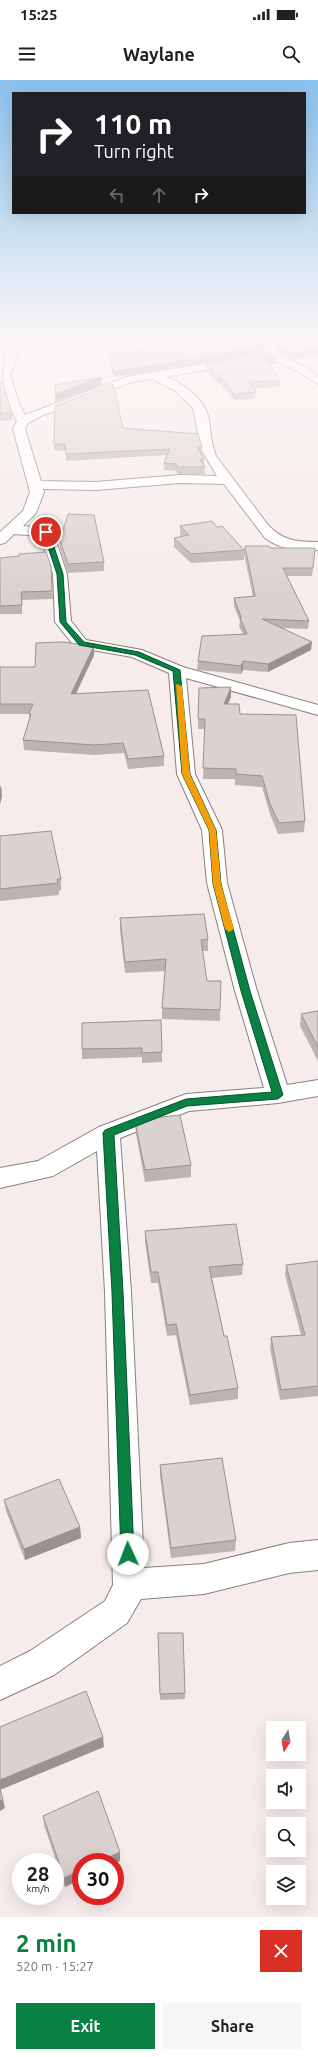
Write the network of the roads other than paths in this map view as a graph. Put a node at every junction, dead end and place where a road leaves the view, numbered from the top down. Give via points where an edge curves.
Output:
1 (21, 425) edge
2 (201, 425) edge
3 (226, 480) junction
4 (35, 485) junction
5 (7, 535) edge
6 (318, 546) edge
7 (177, 670) junction
8 (318, 710) edge
9 (318, 1088) edge
10 (278, 1095) junction
11 (108, 1133) junction
12 (0, 1178) edge
13 (318, 1555) edge
14 (129, 1585) junction
15 (0, 1683) edge

1 - 4 street via 19,429
2 - 3 street via 208,451
3 - 4 street via 180,479 96,486
3 - 6 street via 240,495 266,533 284,544
4 - 5 street via 37,492 30,513
5 - 7 street via 46,532 60,574 63,622 81,644 136,653
7 - 8 street
7 - 10 street via 186,774 212,830 217,884
9 - 10 street
10 - 11 street via 186,1103
11 - 12 street via 44,1169
11 - 14 street via 118,1292
13 - 14 street via 289,1558 204,1579
14 - 15 street via 125,1599 116,1612 42,1663

